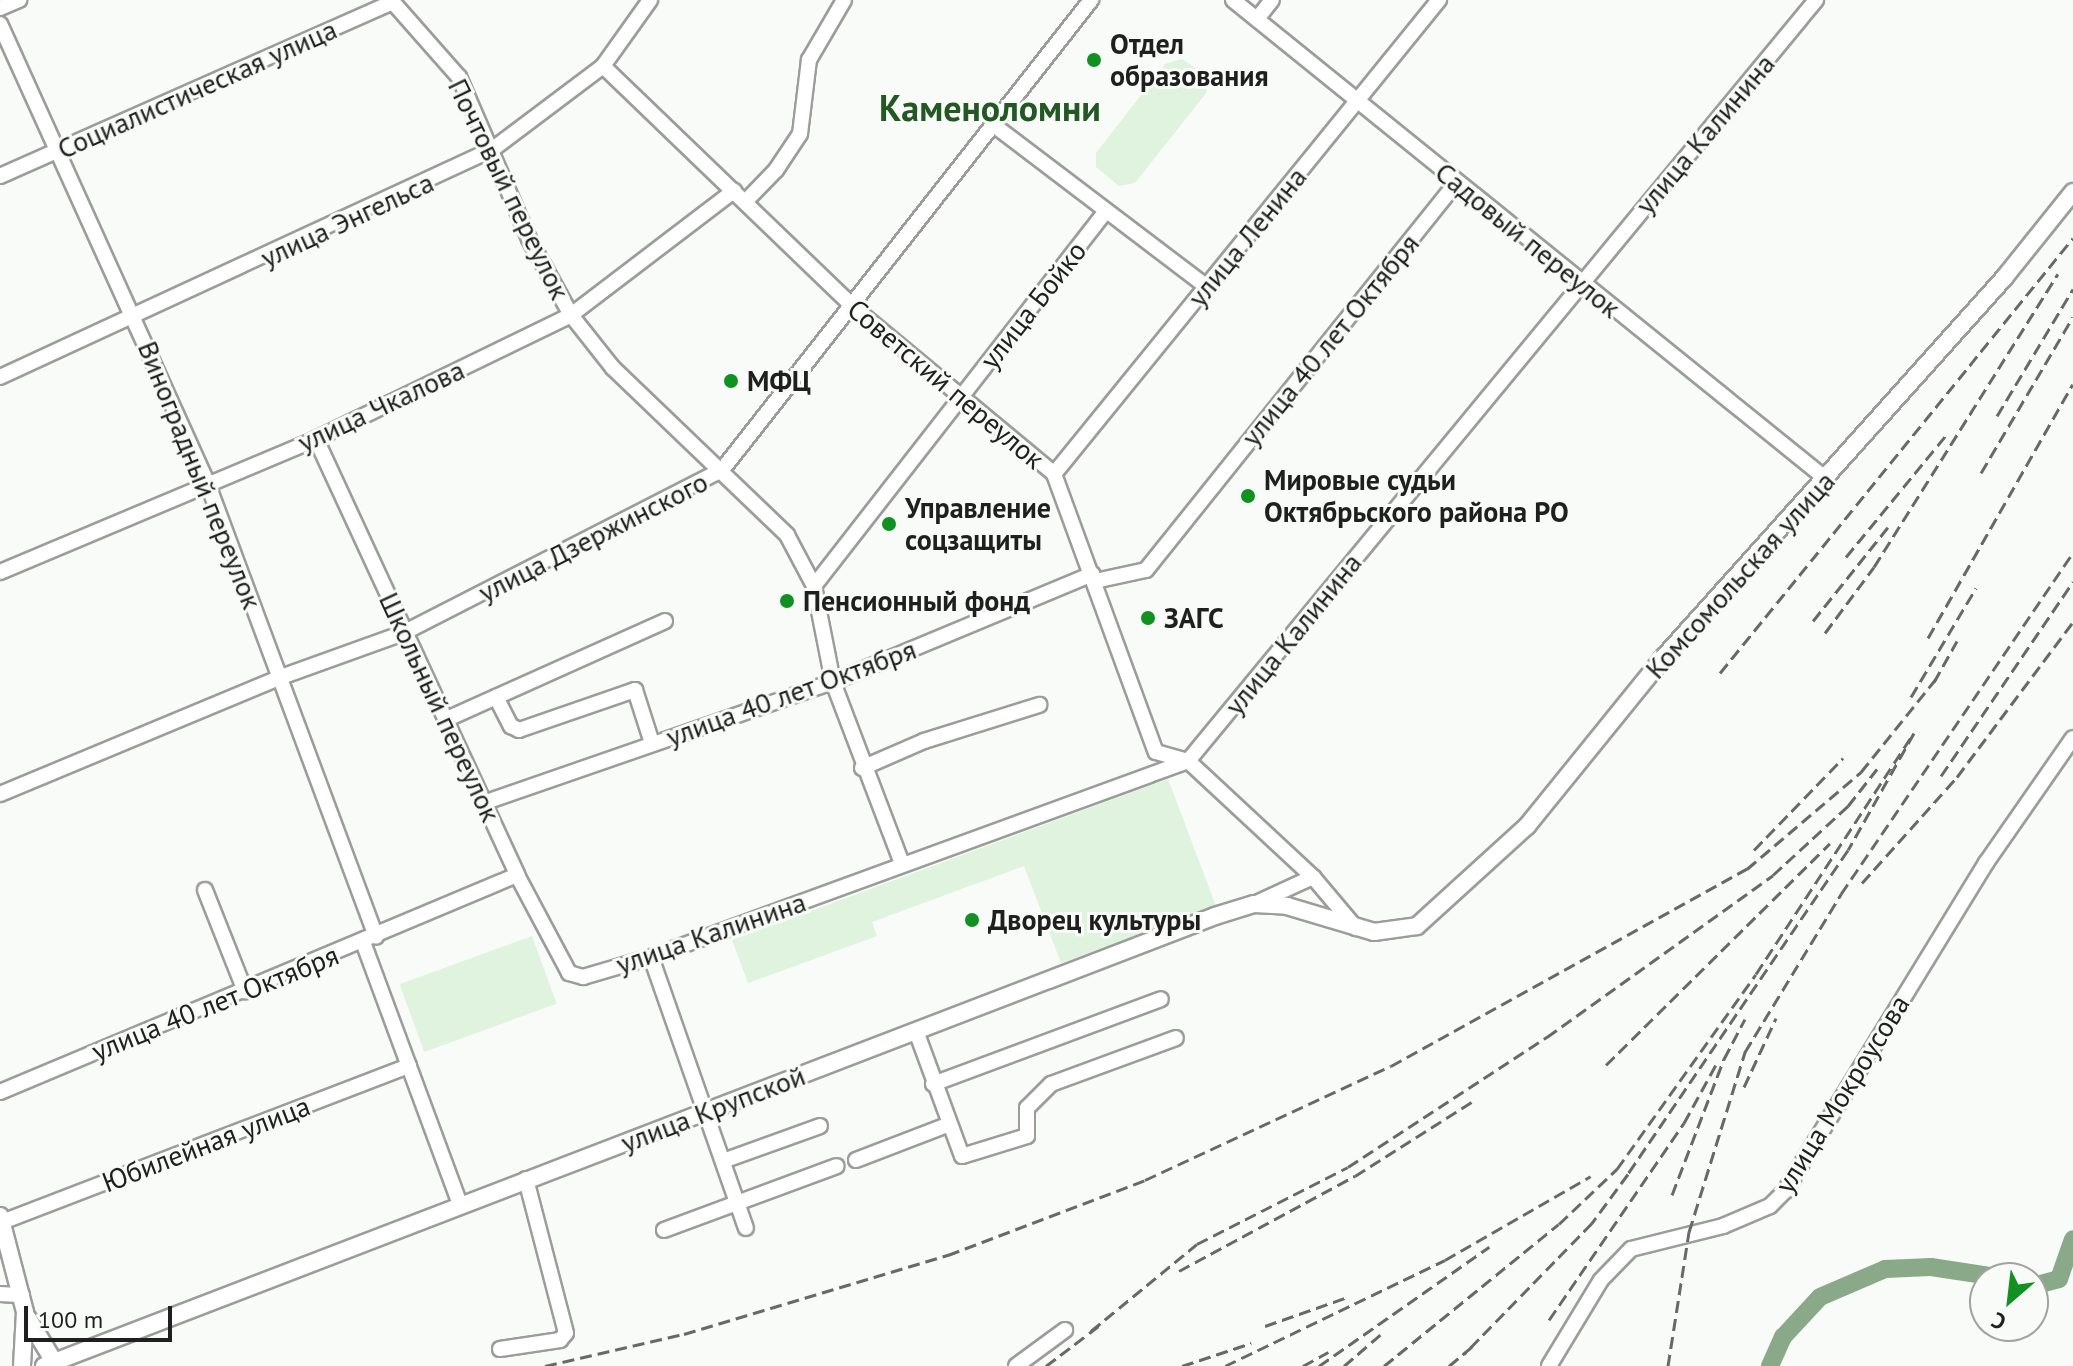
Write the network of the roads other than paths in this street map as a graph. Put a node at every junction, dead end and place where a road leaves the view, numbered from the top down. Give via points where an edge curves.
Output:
1 (19, 0) edge
2 (650, 0) edge
3 (844, 0) edge
4 (1091, 0) edge
5 (1233, 0) edge
6 (1272, 0) edge
7 (1439, 0) edge
8 (1816, 0) edge
9 (392, 1) edge
10 (0, 8) edge
11 (1257, 19) junction
12 (0, 24) edge
13 (603, 66) junction
14 (1359, 101) junction
15 (995, 126) junction
16 (493, 149) junction
17 (55, 152) junction
18 (0, 176) edge
19 (1457, 182) junction
20 (734, 191) junction
21 (2073, 192) edge
22 (745, 202) junction
23 (1105, 212) junction
24 (1580, 283) junction
25 (1207, 287) junction
26 (852, 306) junction
27 (571, 315) junction
28 (136, 318) junction
29 (0, 377) edge
30 (962, 397) junction
31 (316, 439) junction
32 (722, 470) junction
33 (1054, 474) junction
34 (1825, 478) junction
35 (207, 482) junction
36 (0, 572) edge
37 (1094, 578) junction
38 (814, 586) junction
39 (665, 621) dead end
40 (403, 633) junction
41 (281, 677) junction
42 (833, 682) junction
43 (496, 697) junction
44 (1039, 705) dead end
45 (447, 719) junction
46 (2073, 738) edge
47 (652, 743) junction
48 (1188, 761) junction
49 (862, 768) junction
50 (0, 794) edge
51 (486, 802) junction
52 (902, 864) junction
53 (517, 875) junction
54 (1313, 877) junction
55 (205, 890) dead end
56 (1254, 904) junction
57 (1356, 928) junction
58 (1389, 933) joint
59 (370, 940) junction
60 (651, 957) junction
61 (569, 973) joint
62 (245, 991) junction
63 (1161, 999) dead end
64 (916, 1031) junction
65 (1176, 1038) dead end
66 (409, 1066) junction
67 (933, 1084) junction
68 (0, 1092) edge
69 (707, 1111) junction
70 (947, 1125) junction
71 (820, 1126) dead end
72 (856, 1160) dead end
73 (723, 1161) junction
74 (837, 1166) dead end
75 (526, 1179) junction
76 (737, 1202) junction
77 (460, 1204) junction
78 (1, 1219) edge
79 (746, 1228) dead end
80 (664, 1230) dead end
81 (0, 1294) edge
82 (22, 1295) junction
83 (25, 1312) junction
84 (1065, 1330) dead end
85 (500, 1349) dead end
86 (49, 1363) edge
87 (22, 1366) edge
88 (1016, 1366) edge
89 (1549, 1366) edge

1 - 10 street
2 - 13 street, улица Энгельса
3 - 22 street via 809,60 800,134
4 - 15 street, улица Дзержинского
5 - 11 street, Садовый переулок
6 - 11 street
7 - 14 street, улица Ленина
8 - 24 street, улица Калинина
9 - 16 street, Почтовый переулок via 459,77
9 - 17 street, Социалистическая улица
11 - 14 street, Садовый переулок
12 - 17 street, Виноградный переулок
13 - 16 street, улица Энгельса
13 - 20 street, Советский переулок
14 - 19 street, Садовый переулок
14 - 25 street, улица Ленина
15 - 23 street, улица Бойко
15 - 26 street, улица Дзержинского
16 - 27 street, Почтовый переулок via 529,239
16 - 28 street, улица Энгельса
17 - 18 street, Социалистическая улица
17 - 28 street, Виноградный переулок
19 - 24 street, Садовый переулок
19 - 37 street, улица 40 лет Октября via 1146,570
20 - 22 street, Советский переулок
20 - 27 street, улица Чкалова
21 - 34 main road, Комсомольская улица via 2004,278
22 - 26 street, Советский переулок
23 - 25 street, улица Бойко
23 - 30 street, улица Бойко
24 - 34 street, Садовый переулок
24 - 48 street, улица Калинина
25 - 33 street, улица Ленина
26 - 30 street, Советский переулок
26 - 32 street, улица Дзержинского
27 - 31 street, улица Чкалова
27 - 32 street, Почтовый переулок via 613,368
28 - 29 street, улица Энгельса
28 - 35 street, Виноградный переулок
30 - 33 street, Советский переулок
30 - 38 street, улица Бойко
31 - 35 street, улица Чкалова
31 - 40 street, Школьный переулок
32 - 38 street, Почтовый переулок via 787,535
32 - 40 street, улица Дзержинского
33 - 37 street, Советский переулок
34 - 58 main road, Комсомольская улица via 1664,657 1527,826 1417,926
35 - 36 street, улица Чкалова
35 - 41 street, Виноградный переулок
37 - 42 street, улица 40 лет Октября
37 - 48 street, Советский переулок via 1156,752
38 - 42 street, Почтовый переулок
39 - 43 street
40 - 41 street, улица Дзержинского
40 - 45 street, Школьный переулок
41 - 50 street, улица Дзержинского
41 - 59 street, Виноградный переулок
42 - 47 street, улица 40 лет Октября
42 - 49 street, Почтовый переулок
43 - 45 street
43 - 47 street via 511,726 519,730 635,690
44 - 49 street via 924,741
45 - 51 street, Школьный переулок
46 - 89 street, улица Мокроусова via 1986,863 1785,1191 1770,1206 1723,1226 1631,1249 1601,1280
47 - 51 street, улица 40 лет Октября
48 - 52 street, улица Калинина
48 - 54 street, Советский переулок
49 - 52 street, Почтовый переулок
51 - 53 street, Школьный переулок
52 - 60 street, улица Калинина
53 - 59 street, улица 40 лет Октября
53 - 61 street, Школьный переулок
54 - 56 street
54 - 57 street, Советский переулок
55 - 62 street
56 - 57 main road, улица Крупской via 1287,906
56 - 64 main road, улица Крупской
57 - 58 main road, улица Крупской
59 - 62 street, улица 40 лет Октября
59 - 66 street, Виноградный переулок
60 - 61 street, улица Калинина via 583,977
60 - 69 street
62 - 68 street, улица 40 лет Октября
63 - 67 street
64 - 67 street
64 - 69 main road, улица Крупской
65 - 70 street via 1042,1089 1027,1108 1027,1136 962,1156
66 - 77 street, Виноградный переулок
66 - 78 street, Юбилейная улица
67 - 70 street
69 - 73 street
69 - 75 main road, улица Крупской
70 - 72 street
71 - 73 street
73 - 76 street
74 - 76 street
75 - 77 main road, улица Крупской
75 - 85 street via 566,1333 560,1340
76 - 79 street
76 - 80 street
77 - 86 main road, улица Крупской
78 - 82 main road
81 - 82 street
82 - 83 main road
83 - 86 main road
83 - 87 main road
84 - 88 street

